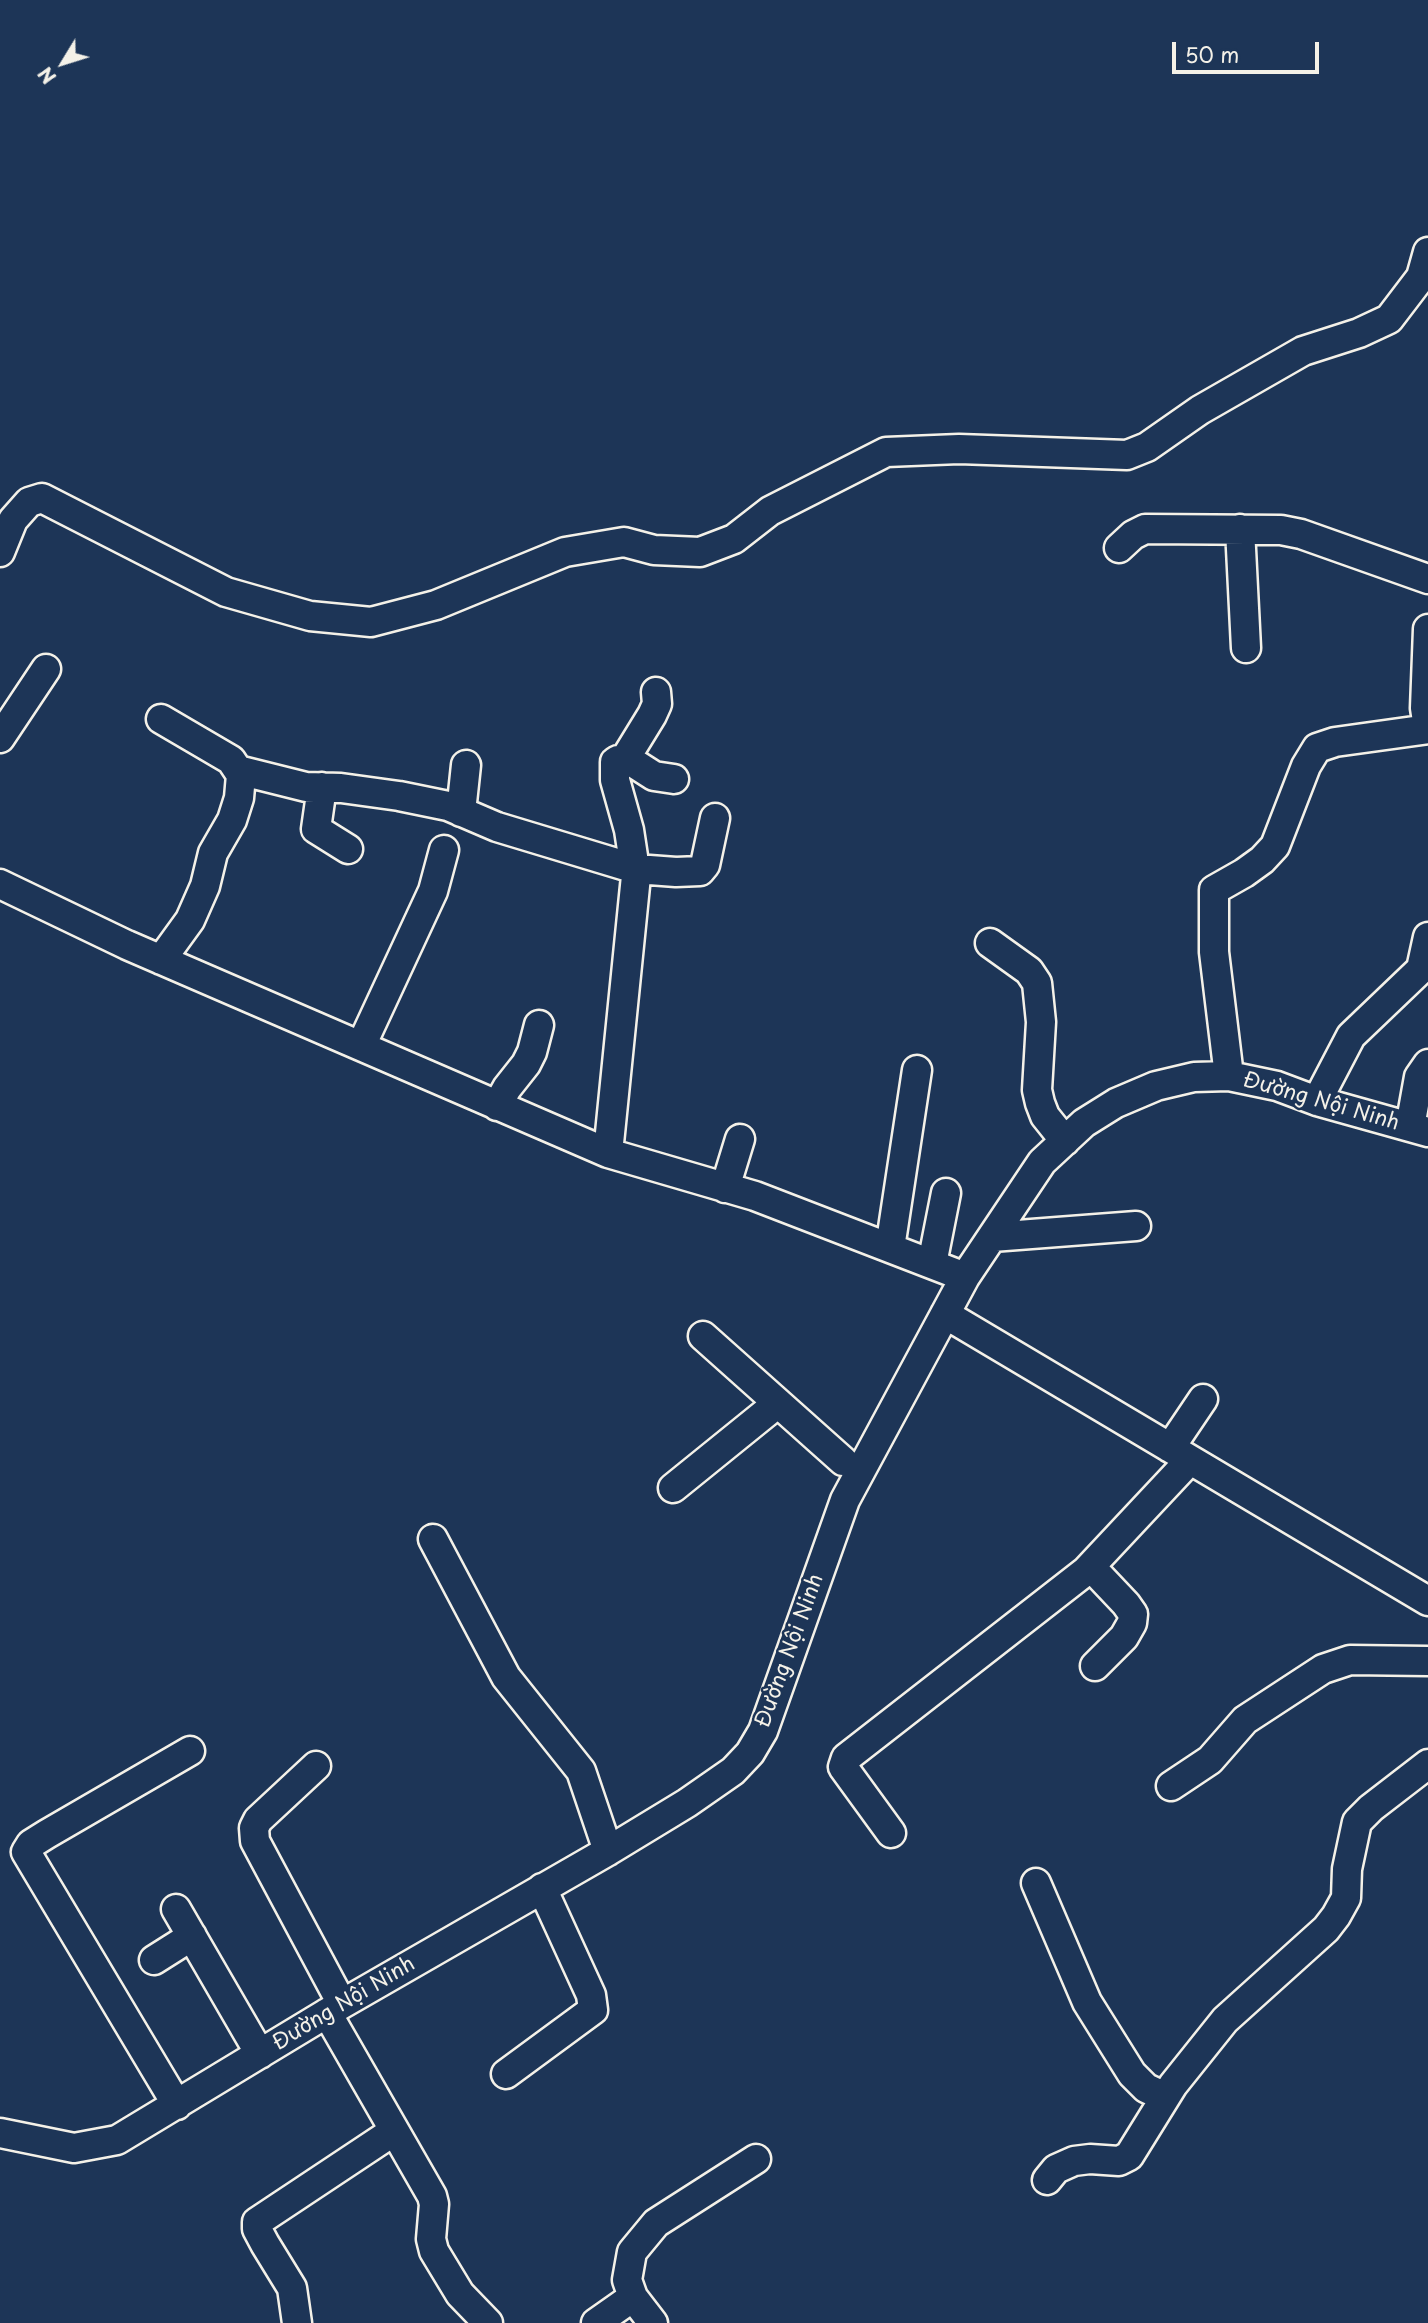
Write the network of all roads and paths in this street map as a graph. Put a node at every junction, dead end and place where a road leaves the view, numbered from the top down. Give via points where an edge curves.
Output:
1 (1428, 252) edge
2 (1240, 529) junction
3 (1119, 548) dead end
4 (0, 552) edge
5 (1428, 579) edge
6 (1428, 629) edge
7 (1246, 648) dead end
8 (46, 669) dead end
9 (656, 692) dead end
10 (160, 719) dead end
11 (1428, 728) edge
12 (0, 738) edge
13 (625, 759) junction
14 (466, 765) dead end
15 (238, 770) junction
16 (674, 779) dead end
17 (322, 787) junction
18 (461, 811) junction
19 (715, 818) dead end
20 (348, 849) dead end
21 (444, 849) dead end
22 (636, 869) junction
23 (0, 884) edge
24 (1428, 937) edge
25 (990, 943) dead end
26 (161, 960) junction
27 (539, 1025) dead end
28 (361, 1046) junction
29 (1428, 1065) edge
30 (917, 1070) dead end
31 (1229, 1076) junction
32 (1317, 1101) junction
33 (498, 1106) junction
34 (1419, 1129) edge
35 (740, 1139) dead end
36 (1065, 1140) junction
37 (608, 1153) junction
38 (725, 1188) junction
39 (946, 1193) dead end
40 (1136, 1226) dead end
41 (992, 1237) junction
42 (890, 1248) junction
43 (932, 1264) junction
44 (965, 1277) junction
45 (945, 1314) junction
46 (703, 1336) dead end
47 (1203, 1399) dead end
48 (778, 1402) junction
49 (1180, 1454) junction
50 (850, 1467) junction
51 (673, 1488) dead end
52 (433, 1539) dead end
53 (1091, 1567) junction
54 (1428, 1601) edge
55 (1428, 1661) edge
56 (1095, 1666) dead end
57 (190, 1751) dead end
58 (1428, 1764) edge
59 (316, 1766) dead end
60 (1171, 1786) dead end
61 (891, 1833) dead end
62 (607, 1851) junction
63 (1036, 1883) dead end
64 (542, 1888) junction
65 (176, 1909) dead end
66 (192, 1936) junction
67 (154, 1960) dead end
68 (335, 2008) junction
69 (260, 2054) junction
70 (506, 2074) dead end
71 (1165, 2096) junction
72 (177, 2105) junction
73 (394, 2131) junction
74 (0, 2133) edge
75 (756, 2159) dead end
76 (1047, 2180) dead end
77 (633, 2297) junction
78 (297, 2323) edge
79 (488, 2323) edge
80 (596, 2323) edge
81 (653, 2323) edge

1 - 4 street via 1421,276 1389,319 1303,351 1127,455 959,449 886,452 770,511 734,539 700,552 654,550 624,542 565,552 436,605 371,622 310,616 226,592 42,498 29,502 13,520
2 - 3 street via 1145,529
2 - 5 street via 1301,534
2 - 7 street
6 - 11 street
8 - 12 street
9 - 13 street via 652,715
10 - 15 street via 226,756
11 - 31 street via 1317,748 1275,846 1244,873 1214,890 1214,952
13 - 16 street via 654,776
13 - 22 street via 615,762 615,780
14 - 18 street
15 - 17 street
15 - 26 street via 239,798 232,820 212,853 205,886 190,920
17 - 18 street via 399,796
17 - 20 street via 316,829
18 - 22 street via 497,827
19 - 22 street via 700,872
21 - 28 street via 433,891
22 - 37 street
23 - 26 street
24 - 32 street via 1421,969 1351,1036
25 - 36 street via 1029,971 1037,983 1041,1022 1037,1090 1045,1116
26 - 28 street
27 - 33 street via 526,1064
28 - 33 street
29 - 34 street via 1419,1077
30 - 42 street
31 - 32 street, Đường Nội Ninh
31 - 36 street, Đường Nội Ninh via 1194,1077 1156,1086 1116,1103
32 - 34 street, Đường Nội Ninh
33 - 37 street
35 - 38 street
36 - 41 street, Đường Nội Ninh via 1042,1162
37 - 38 street
38 - 42 street
39 - 43 street
40 - 41 street
41 - 44 street, Đường Nội Ninh
42 - 43 street
43 - 44 street
44 - 45 street, Đường Nội Ninh
45 - 49 street
45 - 50 street, Đường Nội Ninh
46 - 48 street
47 - 49 street
48 - 50 street
48 - 51 street
49 - 53 street
49 - 54 street
50 - 62 street, Đường Nội Ninh via 836,1526 763,1731 750,1753 733,1772
52 - 62 street via 506,1677 581,1771
53 - 56 street via 1133,1614 1124,1637
53 - 61 street via 846,1758 843,1767
55 - 60 street via 1350,1660 1323,1669 1245,1720 1210,1760
57 - 72 street via 47,1834 26,1852
58 - 71 street via 1357,1822 1346,1898 1326,1929 1225,2020
59 - 68 street via 258,1819 255,1841
62 - 64 street, Đường Nội Ninh
63 - 71 street via 1087,2002 1132,2074 1146,2088
64 - 68 street, Đường Nội Ninh
64 - 70 street via 591,1995 593,2010
65 - 66 street
66 - 67 street
66 - 69 street
68 - 69 street, Đường Nội Ninh
68 - 73 street
69 - 72 street, Đường Nội Ninh
71 - 76 street via 1129,2156 1119,2161 1074,2161 1056,2169
72 - 74 street, Đường Nội Ninh via 117,2140 74,2148
73 - 78 street via 257,2222 292,2288
73 - 79 street via 433,2200 430,2239 434,2251 460,2294
75 - 77 street via 656,2223 632,2252 627,2280
77 - 80 street
77 - 81 street

